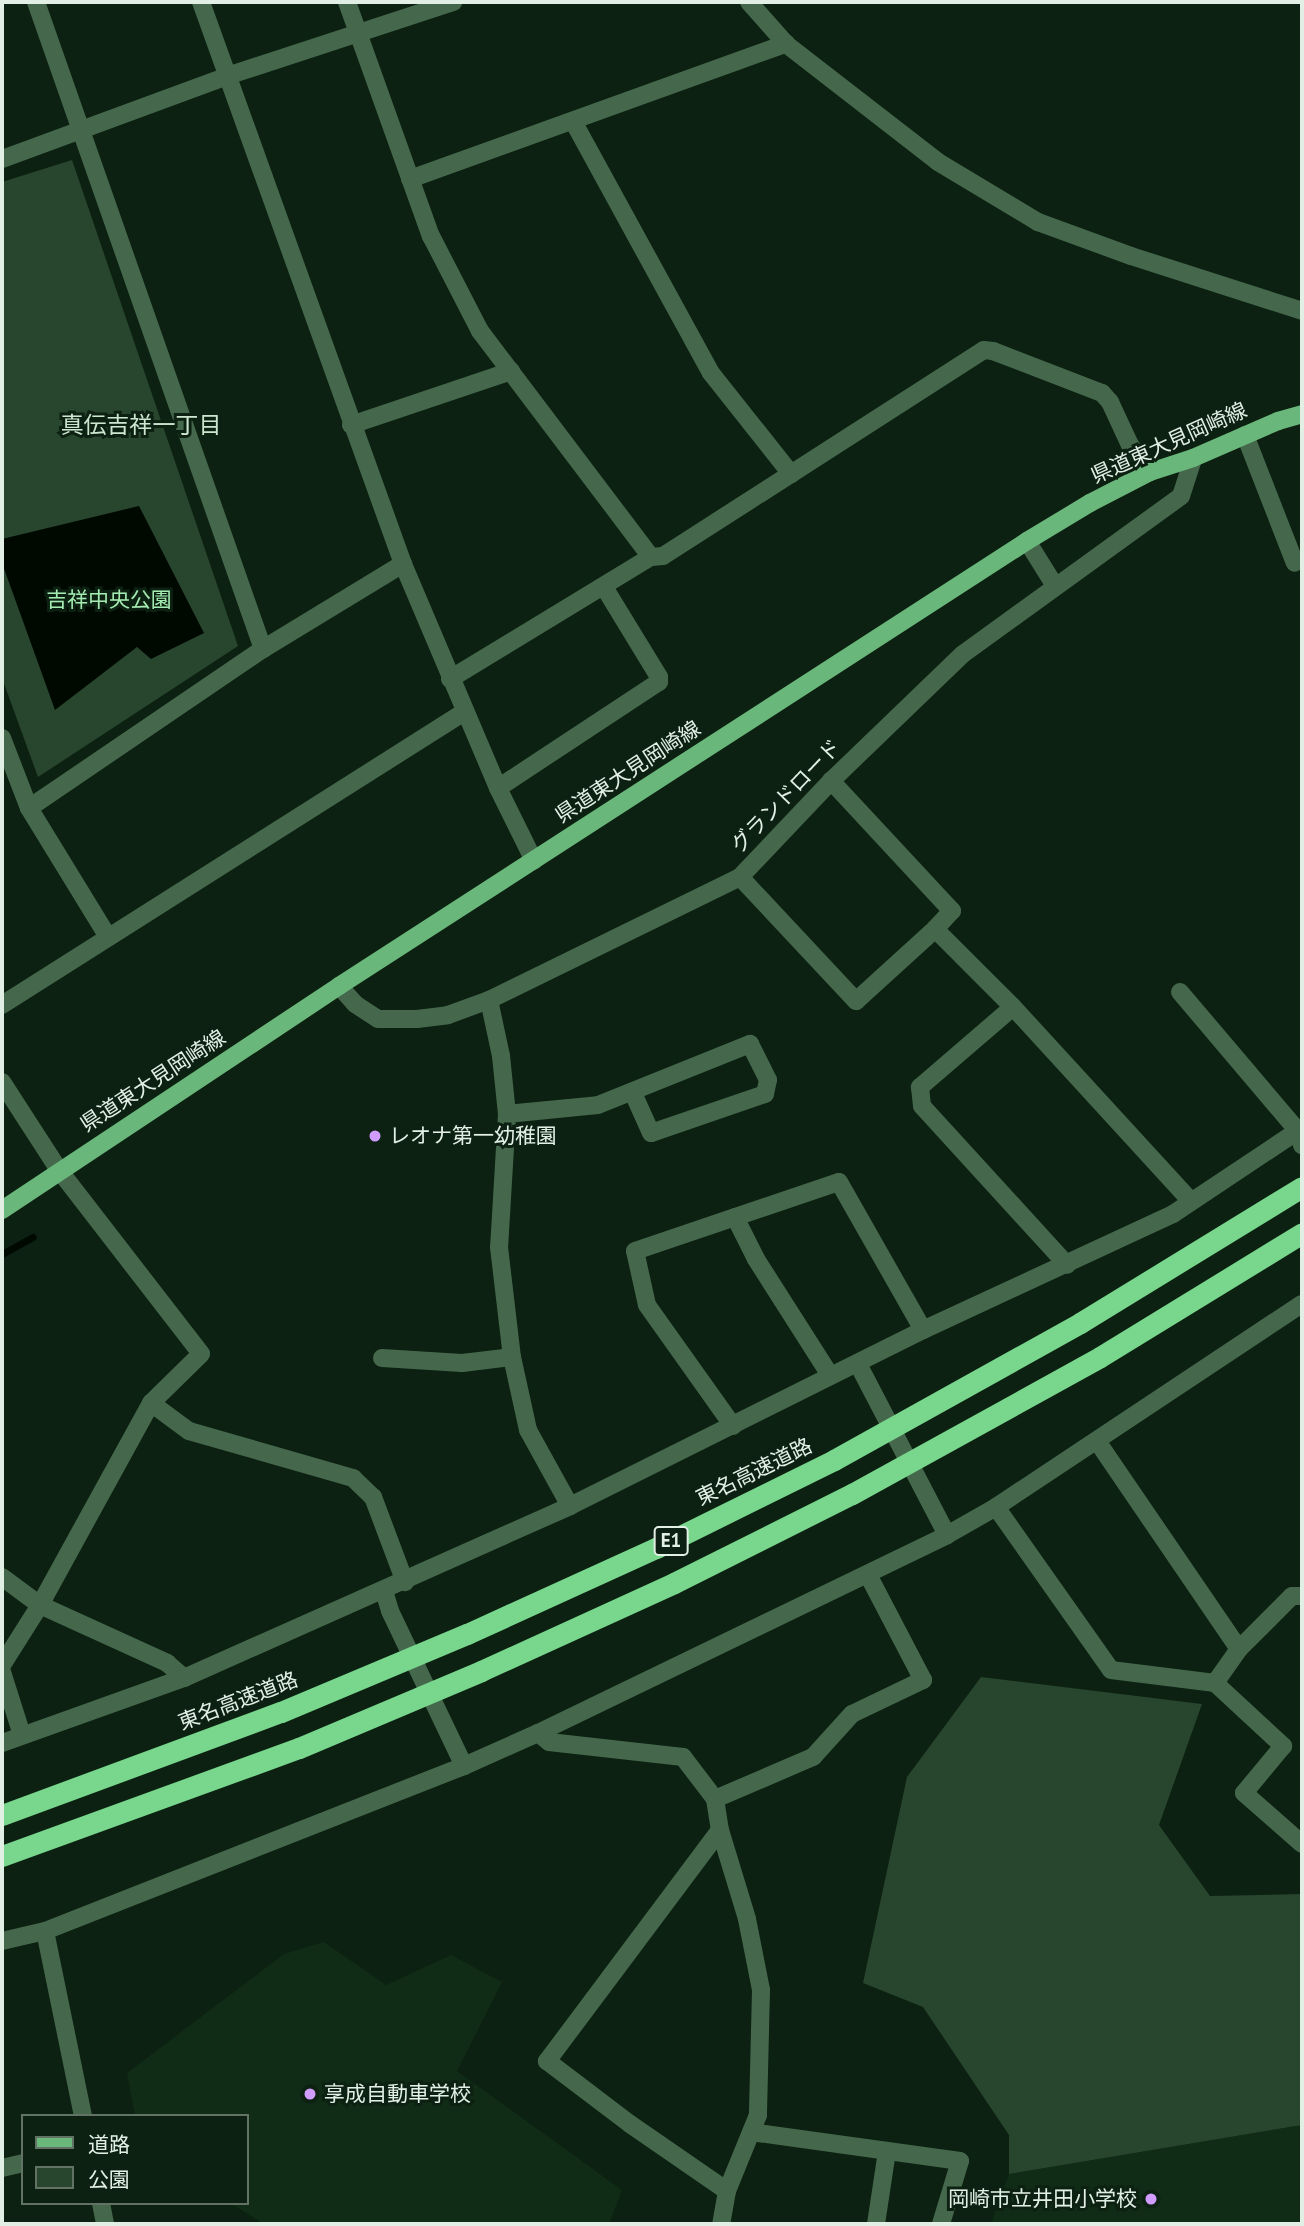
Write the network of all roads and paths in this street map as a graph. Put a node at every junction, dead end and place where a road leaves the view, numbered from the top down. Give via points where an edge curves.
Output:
1 (36, 2) edge
2 (201, 2) edge
3 (347, 2) edge
4 (453, 2) edge
5 (749, 2) edge
6 (358, 34) junction
7 (786, 44) junction
8 (226, 76) junction
9 (573, 121) junction
10 (80, 128) junction
11 (2, 159) edge
12 (410, 179) junction
13 (1302, 311) edge
14 (511, 371) junction
15 (1302, 414) edge
16 (351, 425) junction
17 (1245, 435) junction
18 (1193, 458) junction
19 (1150, 472) junction
20 (791, 474) junction
21 (1027, 541) junction
22 (652, 557) junction
23 (1296, 562) dead end
24 (404, 564) junction
25 (1055, 586) junction
26 (604, 587) junction
27 (263, 649) junction
28 (450, 679) junction
29 (464, 712) junction
30 (2, 738) edge
31 (831, 781) junction
32 (498, 788) junction
33 (29, 808) junction
34 (534, 861) junction
35 (740, 877) junction
36 (935, 929) junction
37 (108, 937) junction
38 (340, 986) junction
39 (1180, 992) dead end
40 (489, 1000) junction
41 (2, 1005) edge
42 (1013, 1007) junction
43 (2, 1084) edge
44 (633, 1093) junction
45 (507, 1114) junction
46 (1301, 1135) edge
47 (59, 1170) junction
48 (1302, 1187) edge
49 (1191, 1201) junction
50 (2, 1210) edge
51 (735, 1217) junction
52 (1302, 1233) edge
53 (1067, 1265) junction
54 (1302, 1304) edge
55 (923, 1330) junction
56 (512, 1357) junction
57 (382, 1358) dead end
58 (858, 1364) junction
59 (830, 1375) junction
60 (151, 1403) junction
61 (733, 1426) junction
62 (1097, 1441) junction
63 (570, 1506) junction
64 (996, 1507) junction
65 (947, 1535) junction
66 (868, 1574) junction
67 (2, 1577) edge
68 (405, 1582) junction
69 (384, 1591) junction
70 (1302, 1596) edge
71 (40, 1605) junction
72 (1239, 1649) junction
73 (2, 1665) edge
74 (2, 1672) edge
75 (184, 1678) junction
76 (1215, 1683) junction
77 (538, 1733) junction
78 (22, 1735) junction
79 (2, 1743) edge
80 (464, 1766) junction
81 (715, 1799) junction
82 (2, 1815) edge
83 (720, 1830) junction
84 (1302, 1844) edge
85 (2, 1856) edge
86 (45, 1931) junction
87 (2, 1941) edge
88 (83, 2114) edge
89 (751, 2132) junction
90 (887, 2151) junction
91 (21, 2163) edge
92 (2, 2168) edge
93 (727, 2191) junction
94 (101, 2205) edge
95 (105, 2224) edge
96 (721, 2224) edge
97 (876, 2224) edge
98 (941, 2224) edge

1 - 10 street
2 - 8 street
3 - 6 street
4 - 6 street
5 - 7 street
6 - 8 street
6 - 12 street
7 - 9 street
7 - 13 street via 938,162 1038,222 1130,257
8 - 10 street
8 - 16 street
9 - 12 street
9 - 20 street via 711,373
10 - 11 street
10 - 27 street
12 - 14 street via 449,273 480,331
14 - 16 street
14 - 22 street
15 - 17 main road, 県道東大見岡崎線
16 - 24 street
17 - 18 main road, 県道東大見岡崎線
17 - 23 street
18 - 19 main road, 県道東大見岡崎線
18 - 25 street, グランドロード via 1181,496
19 - 20 street via 1102,393 984,350
19 - 21 main road, 県道東大見岡崎線
20 - 22 street via 663,556
21 - 25 street
21 - 34 main road, 県道東大見岡崎線
22 - 26 street
24 - 27 street
24 - 28 street
25 - 31 street, グランドロード via 963,654
26 - 28 street
26 - 32 street via 659,682
27 - 33 street
28 - 29 street
29 - 32 street
29 - 37 street
30 - 33 street
31 - 35 street, グランドロード
31 - 36 street via 952,911
32 - 34 street
33 - 37 street
34 - 38 main road, 県道東大見岡崎線
35 - 36 street via 856,1001
35 - 40 street, グランドロード
36 - 42 street
37 - 41 street
38 - 40 street, グランドロード via 355,1004 378,1019 448,1015
38 - 47 main road, 県道東大見岡崎線
39 - 46 street
40 - 45 street
42 - 49 street
42 - 53 street via 920,1087 922,1106
43 - 47 street
44 - 44 street via 750,1044 768,1080 765,1094 651,1133
44 - 45 street via 598,1105
45 - 56 street via 499,1247
46 - 49 street
47 - 50 main road, 県道東大見岡崎線
47 - 60 street via 201,1354
48 - 82 highway, 東名高速道路 / E1 via 1068,1329 834,1460 656,1548 281,1712
49 - 53 street
51 - 55 street via 839,1182
51 - 59 street via 756,1259
51 - 61 street via 635,1251 647,1305
52 - 85 highway, E1 via 1100,1357 852,1494 674,1583 299,1748
53 - 55 street
54 - 62 street
55 - 58 street
56 - 57 street via 462,1363
56 - 63 street via 528,1430
58 - 59 street
58 - 65 street
59 - 61 street
60 - 68 street via 189,1431 353,1478 373,1497
60 - 71 street
61 - 63 street
62 - 64 street
62 - 72 street
63 - 68 street
64 - 65 street
64 - 76 street via 1111,1670
65 - 66 street
66 - 77 street
66 - 81 street via 923,1680 852,1714 813,1757
67 - 71 street
68 - 69 street
69 - 75 street
69 - 80 street
70 - 72 street via 1293,1596
71 - 73 street
71 - 75 street via 167,1663
72 - 76 street
74 - 78 street
75 - 78 street
76 - 84 street via 1283,1746 1244,1793
77 - 80 street
77 - 81 street via 549,1742 683,1757
78 - 79 street
80 - 86 street
81 - 83 street
83 - 89 street via 747,1919 761,1990 758,2115
83 - 93 street via 547,2061
86 - 87 street
86 - 88 street
89 - 90 street
89 - 93 street
90 - 97 street
90 - 98 street via 960,2161
91 - 92 street
93 - 96 street
94 - 95 street

